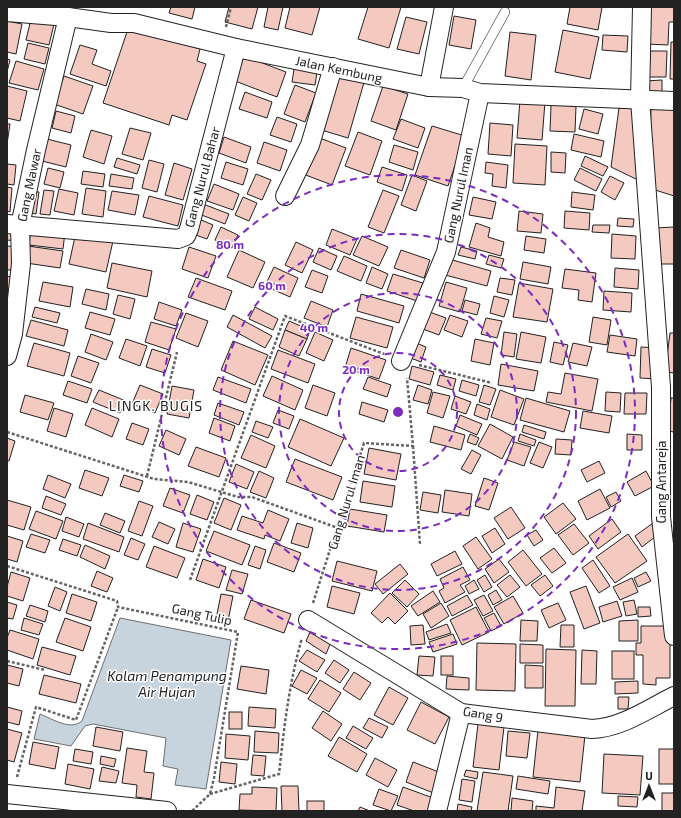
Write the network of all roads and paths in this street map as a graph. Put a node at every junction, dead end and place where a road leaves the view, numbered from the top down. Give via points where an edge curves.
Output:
1 (444, 7) edge
2 (642, 7) edge
3 (12, 11) edge
4 (504, 12) dead end
5 (68, 17) junction
6 (236, 48) junction
7 (333, 67) junction
8 (429, 87) junction
9 (471, 91) junction
10 (640, 99) junction
11 (674, 102) edge
12 (285, 196) dead end
13 (13, 225) edge
14 (177, 352) dead end
15 (7, 356) edge
16 (403, 361) junction
17 (492, 383) dead end
18 (668, 388) edge
19 (7, 432) edge
20 (413, 446) junction
21 (147, 476) junction
22 (222, 492) junction
23 (338, 528) junction
24 (420, 544) dead end
25 (7, 566) edge
26 (190, 580) dead end
27 (118, 607) junction
28 (308, 620) junction
29 (674, 636) edge
30 (7, 661) edge
31 (45, 670) dead end
32 (674, 696) edge
33 (461, 713) junction
34 (210, 794) junction
35 (10, 795) edge
36 (167, 811) edge
37 (192, 811) edge
38 (438, 811) edge

1 - 8 street
2 - 10 street, Gang Antareja
3 - 5 street, Jalan Kembung
4 - 9 lane
5 - 6 street, Jalan Kembung via 111,23 134,23
5 - 13 street, Gang Mawar via 36,150
6 - 7 street, Jalan Kembung
6 - 13 street, Gang Nurul Bahar via 186,236 178,239
7 - 8 street, Jalan Kembung
7 - 12 street via 310,145
8 - 9 street, Jalan Kembung
9 - 10 street, Jalan Kembung
9 - 16 street, Gang Nurul Iman via 446,252
10 - 11 street, Jalan Kembung
10 - 18 street, Gang Antareja
13 - 15 street, Gang Mawar via 20,264 13,334
14 - 21 path
16 - 17 path
16 - 20 path
16 - 22 path via 285,316
18 - 29 street, Gang Antareja via 661,517
19 - 21 path
20 - 23 path, Gang Nurul Iman via 364,443
20 - 24 path
21 - 22 path via 188,482
22 - 23 path via 238,497 252,497
22 - 26 path
23 - 28 path, Gang Nurul Iman
25 - 27 path, Gang Tulip via 117,601
27 - 34 path, Gang Tulip via 238,632
27 - 35 path via 76,720 36,707
28 - 33 street, Gang 9
28 - 34 path, Gang Nurul Iman via 294,666 287,701 279,774
30 - 31 path
32 - 33 street, Gang 9 via 604,729
33 - 38 street
34 - 37 path
35 - 36 street

